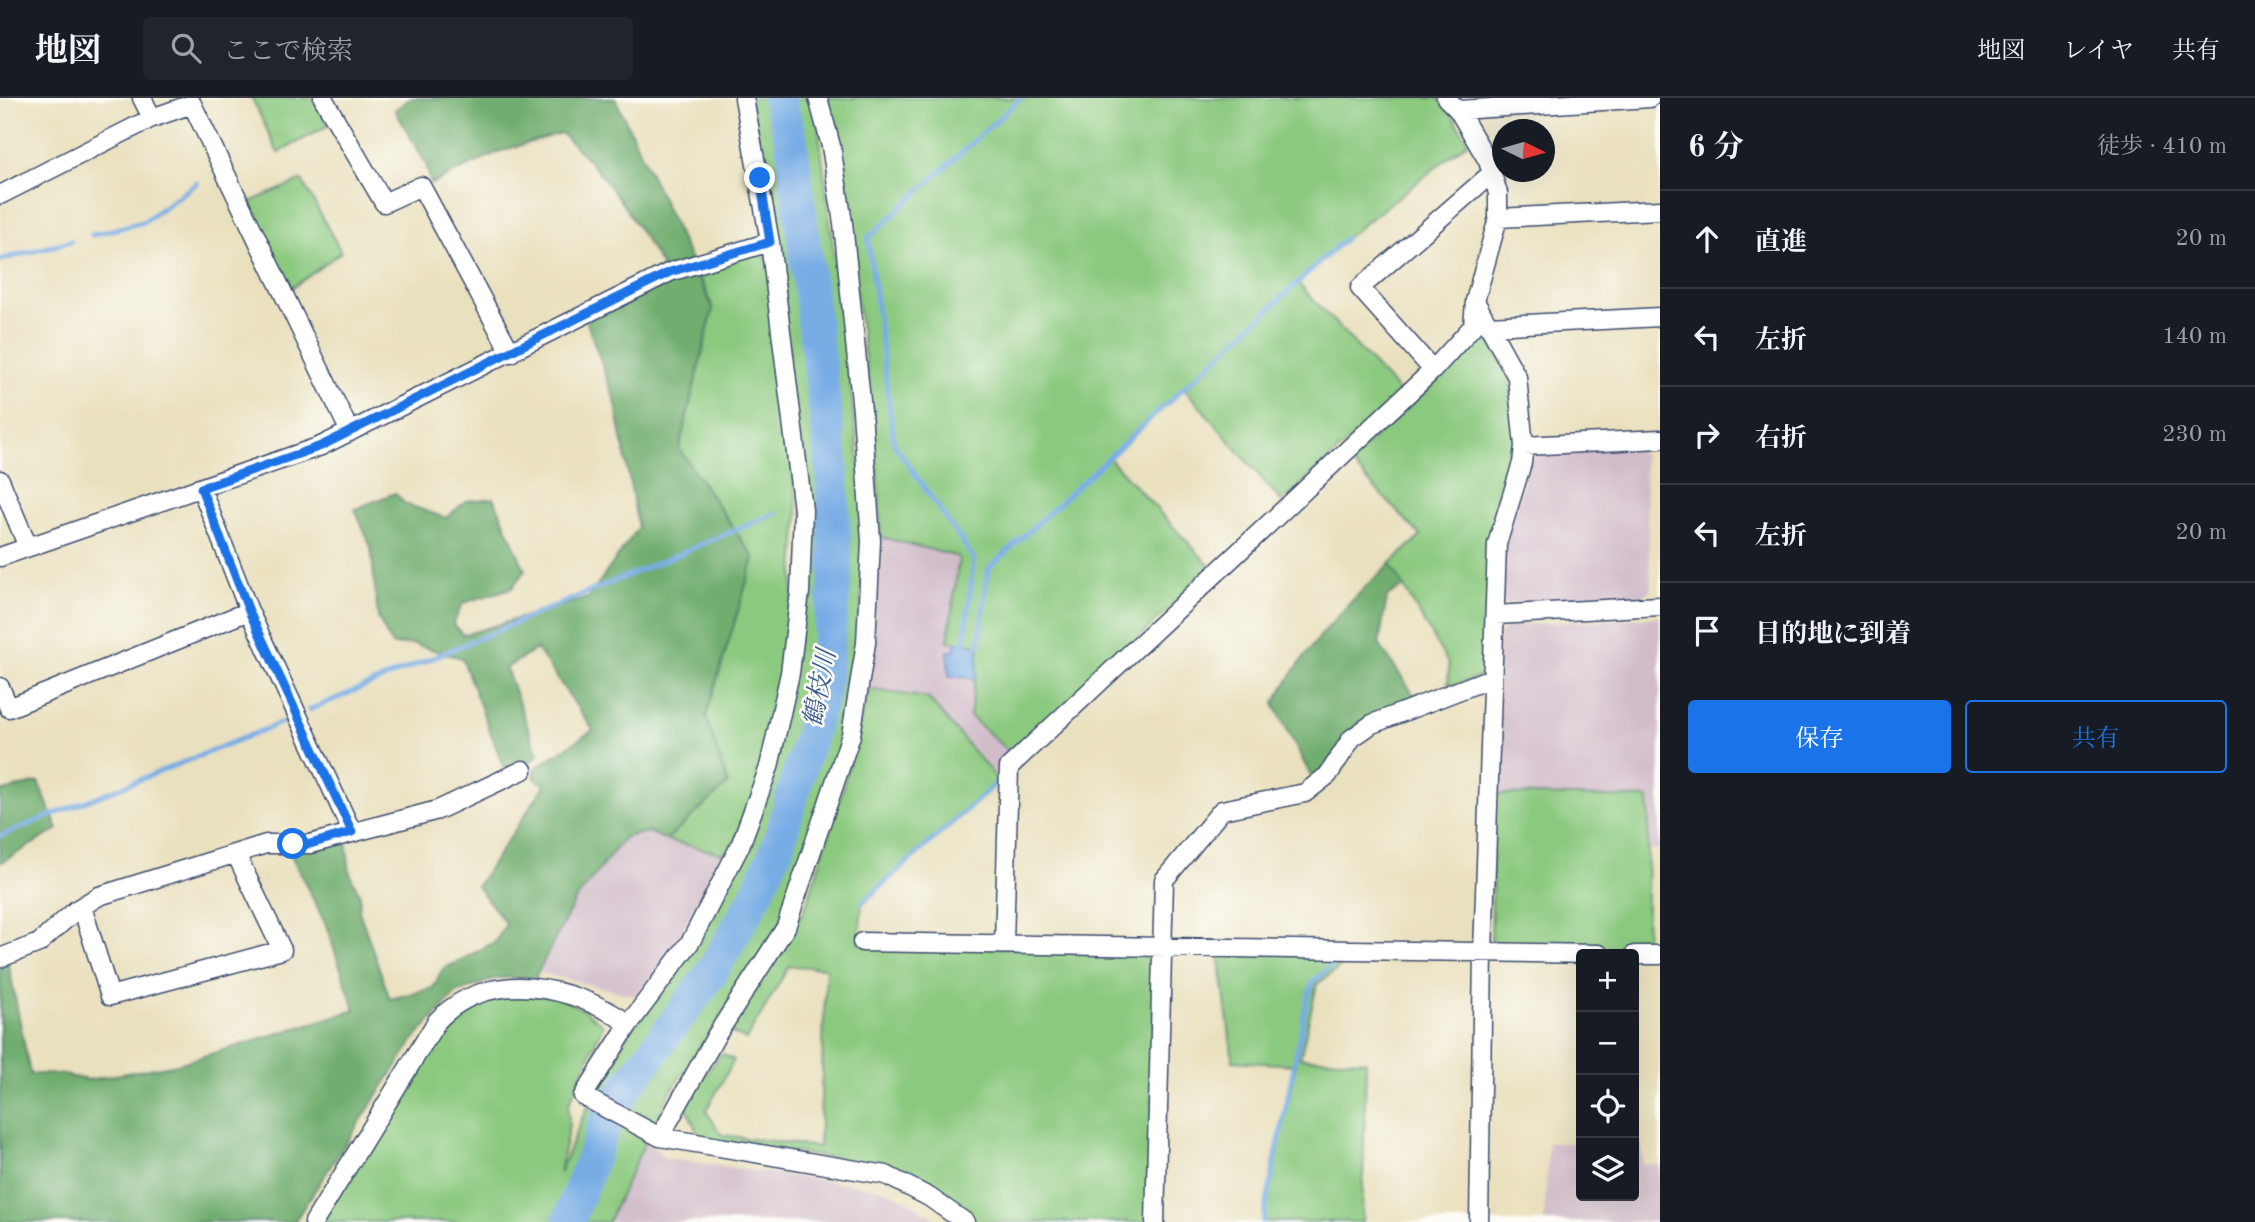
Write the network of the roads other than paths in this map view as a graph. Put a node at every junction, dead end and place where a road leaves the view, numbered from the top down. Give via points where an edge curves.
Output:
1 (142, 98) edge
2 (323, 98) edge
3 (744, 98) edge
4 (818, 98) edge
5 (1650, 98) edge
6 (1452, 104) edge
7 (152, 118) junction
8 (1492, 173) joint
9 (1495, 182) edge
10 (0, 195) edge
11 (1660, 210) edge
12 (1498, 218) junction
13 (770, 242) junction
14 (1475, 301) junction
15 (1660, 317) edge
16 (1489, 326) junction
17 (511, 353) junction
18 (1433, 370) junction
19 (350, 432) junction
20 (1660, 439) edge
21 (1524, 446) junction
22 (0, 480) edge
23 (201, 488) junction
24 (28, 547) junction
25 (0, 557) edge
26 (1660, 606) edge
27 (249, 611) junction
28 (1495, 615) junction
29 (1491, 678) junction
30 (0, 687) edge
31 (523, 770) dead end
32 (352, 832) junction
33 (236, 854) junction
34 (82, 907) junction
35 (862, 942) dead end
36 (1004, 944) junction
37 (1160, 946) junction
38 (1483, 952) junction
39 (1576, 954) edge
40 (1639, 955) edge
41 (1660, 955) edge
42 (0, 958) edge
43 (629, 1024) junction
44 (655, 1134) junction
45 (314, 1222) edge
46 (965, 1222) edge
47 (1155, 1222) edge
48 (1479, 1222) edge

1 - 7 street
2 - 17 street via 384,203 421,186
3 - 13 street
4 - 44 street via 843,223 862,411 871,541 866,643 851,735 786,927
5 - 6 street
6 - 8 street
7 - 10 street
7 - 19 street via 192,104
8 - 18 street via 1360,288
9 - 12 street
11 - 12 street
12 - 14 street
13 - 17 street via 670,272
13 - 43 street via 803,510 800,592 790,673 769,767 740,846 691,941
14 - 16 street
14 - 18 street via 1473,326
15 - 16 street
16 - 21 street via 1517,377
17 - 19 street
18 - 36 street via 1009,767
19 - 23 street
20 - 21 street
21 - 28 street via 1497,544
22 - 24 street
23 - 24 street
23 - 27 street
24 - 25 street
26 - 28 street
27 - 30 street via 9,708
27 - 32 street
28 - 29 street
29 - 37 street via 1372,724 1352,738 1328,775 1305,793 1222,810 1164,880
29 - 38 street
31 - 32 street via 438,810
32 - 33 street via 310,844 266,844
33 - 34 street via 99,897
33 - 34 street via 282,950 110,996
34 - 42 street via 39,943
35 - 36 street
36 - 37 street
37 - 38 street
37 - 47 street
38 - 39 street
38 - 48 street
40 - 41 street
43 - 44 street via 583,1096
43 - 45 street via 576,994 527,986 499,989 450,1007 422,1043
44 - 46 street via 886,1175

